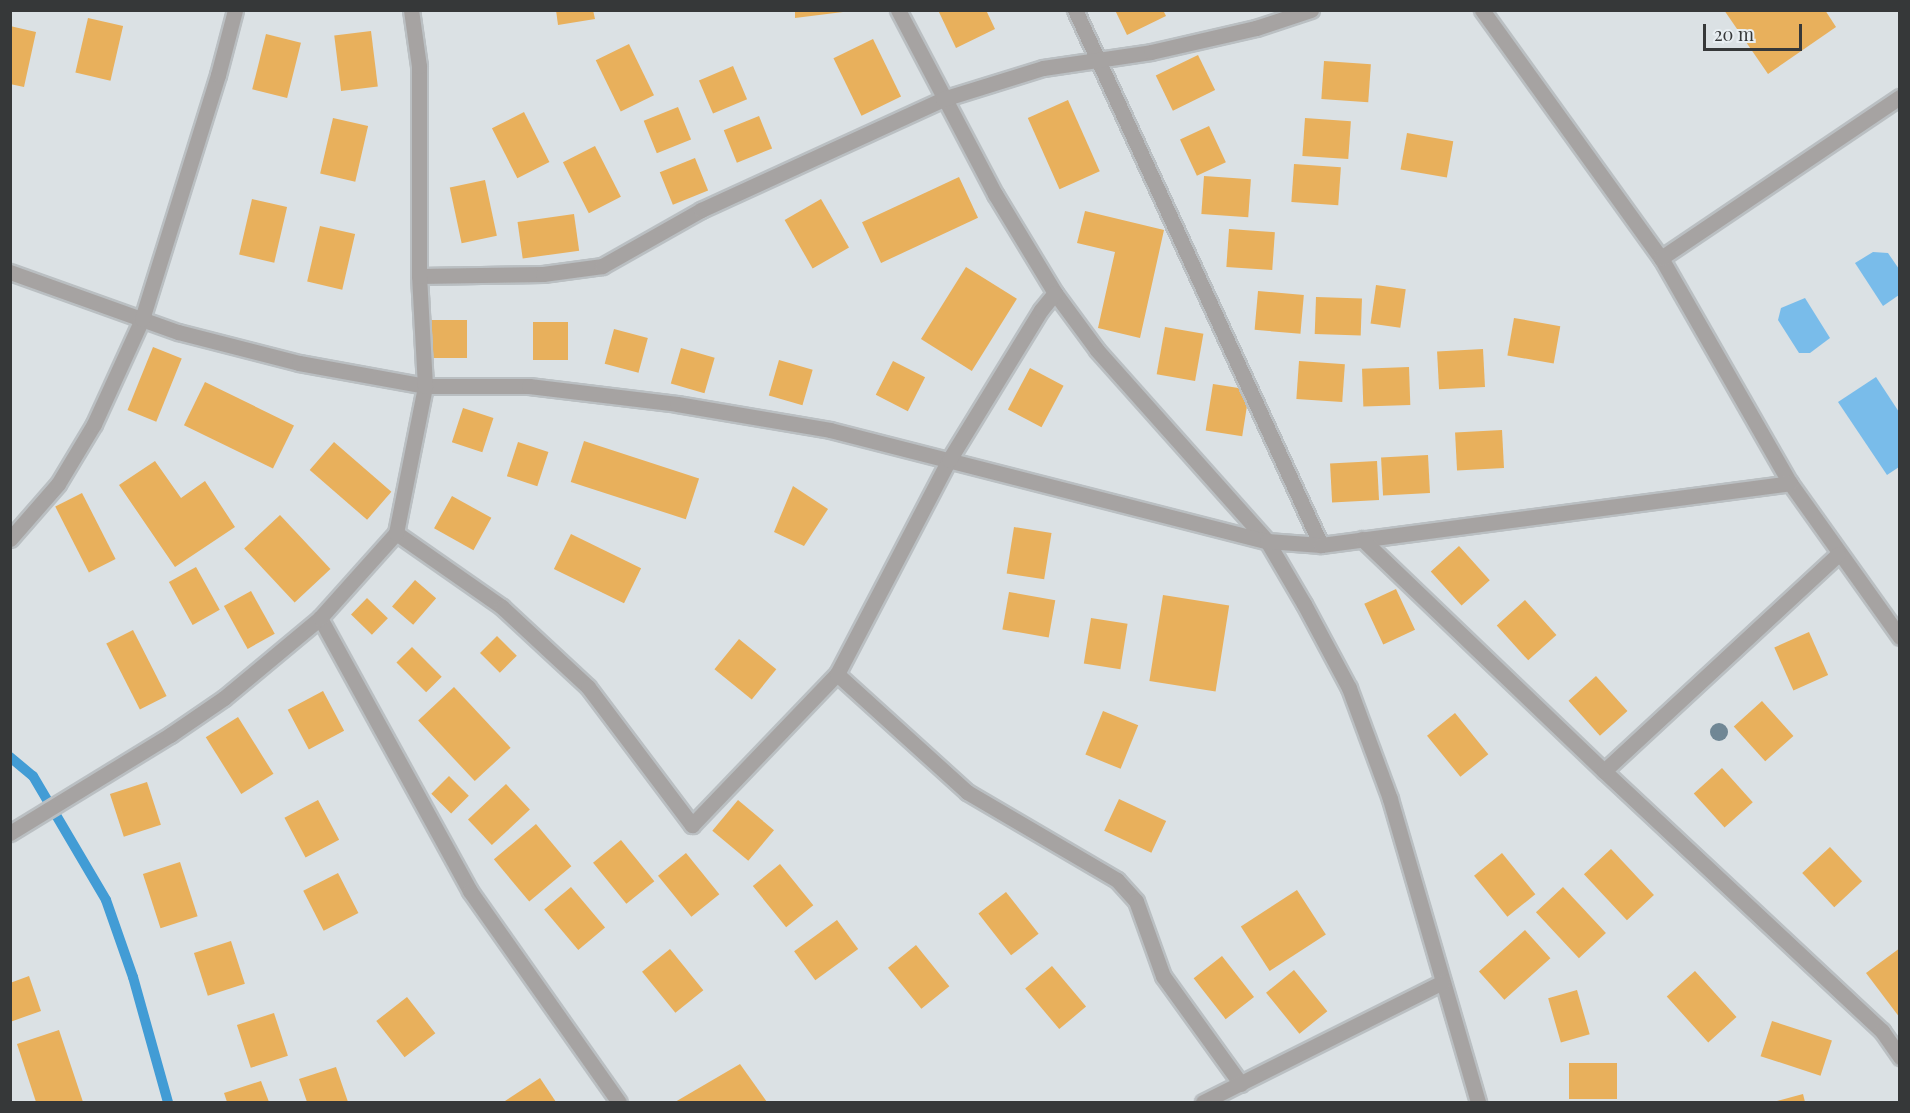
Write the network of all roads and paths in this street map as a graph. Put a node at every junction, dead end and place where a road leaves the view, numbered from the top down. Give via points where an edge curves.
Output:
1 (236, 10) edge
2 (411, 10) edge
3 (898, 10) edge
4 (1075, 10) edge
5 (1311, 10) edge
6 (1482, 10) edge
7 (1098, 59) junction
8 (1899, 97) edge
9 (943, 99) junction
10 (1660, 258) junction
11 (10, 272) edge
12 (419, 276) junction
13 (1055, 292) junction
14 (142, 319) junction
15 (425, 386) junction
16 (949, 460) junction
17 (1790, 483) junction
18 (396, 533) junction
19 (10, 539) edge
20 (1362, 539) junction
21 (1267, 541) junction
22 (1321, 545) junction
23 (1838, 554) junction
24 (320, 618) junction
25 (1899, 637) edge
26 (837, 674) junction
27 (1604, 771) junction
28 (10, 833) edge
29 (1443, 982) junction
30 (1899, 1058) edge
31 (1241, 1084) junction
32 (619, 1102) edge
33 (1203, 1102) edge
34 (1478, 1102) edge

1 - 14 street
2 - 12 street via 419,66
3 - 9 street
4 - 7 street
5 - 7 street via 1256,28 1151,52
6 - 10 street
7 - 9 street via 1043,68
7 - 22 street
8 - 10 street
9 - 12 street via 701,210 602,266 543,274
9 - 13 street
10 - 17 street
11 - 14 street
12 - 15 street
13 - 16 street
13 - 21 street via 1097,350
14 - 15 street via 299,363
14 - 19 street via 94,424 58,484
15 - 16 street via 529,386 676,404 830,430
15 - 18 street
16 - 21 street
16 - 26 street
17 - 20 street
17 - 23 street
18 - 24 street
18 - 26 street via 502,607 588,687 692,825
20 - 22 street
20 - 27 street
21 - 22 street
21 - 29 street via 1349,688 1390,799
23 - 25 street
23 - 27 street
24 - 28 street via 224,698
24 - 32 street via 470,891
26 - 31 street via 967,792 1117,880 1136,901 1163,976
27 - 30 street via 1882,1031
29 - 31 street
29 - 34 street
31 - 33 street

